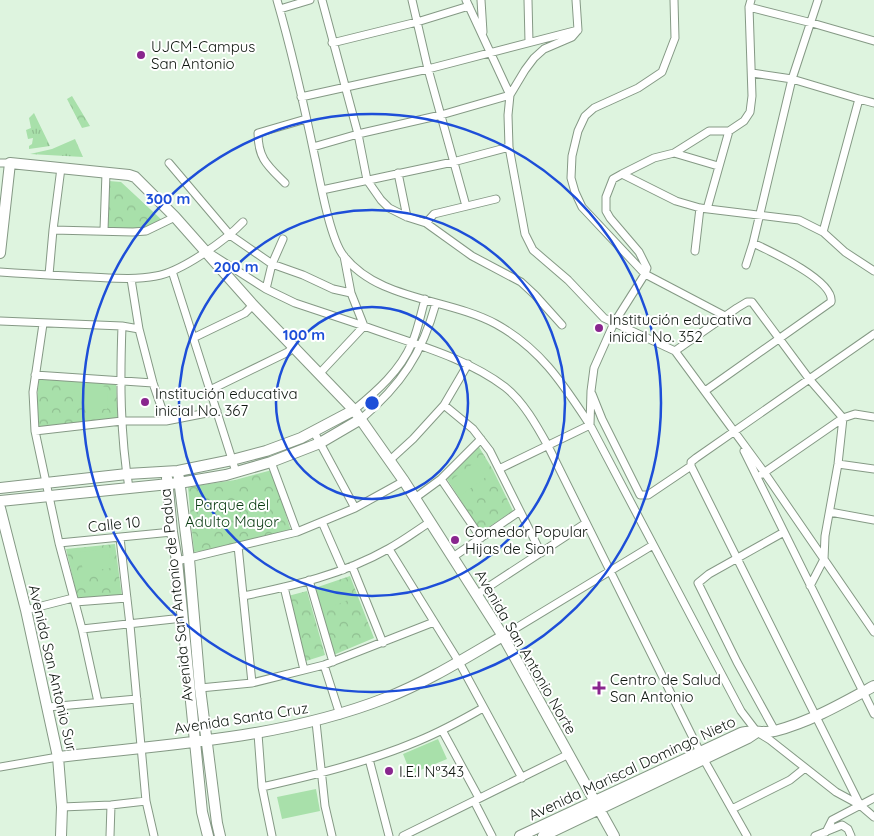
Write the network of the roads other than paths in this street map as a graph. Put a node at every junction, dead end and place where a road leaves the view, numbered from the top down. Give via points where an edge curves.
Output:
1 (278, 0) edge
2 (310, 0) edge
3 (322, 0) edge
4 (412, 0) edge
5 (481, 0) edge
6 (528, 0) edge
7 (576, 0) edge
8 (674, 0) edge
9 (818, 0) edge
10 (468, 3) edge
11 (750, 3) edge
12 (280, 9) junction
13 (417, 22) junction
14 (812, 22) junction
15 (578, 30) junction
16 (484, 36) junction
17 (874, 41) edge
18 (529, 42) junction
19 (332, 43) junction
20 (491, 52) junction
21 (428, 69) junction
22 (752, 73) junction
23 (792, 80) junction
24 (344, 87) junction
25 (510, 95) junction
26 (301, 97) junction
27 (859, 99) junction
28 (874, 103) edge
29 (441, 115) junction
30 (306, 119) junction
31 (729, 131) junction
32 (358, 134) junction
33 (313, 147) junction
34 (509, 147) junction
35 (674, 153) junction
36 (453, 162) junction
37 (5, 163) edge
38 (169, 164) dead end
39 (718, 166) junction
40 (62, 168) junction
41 (106, 173) junction
42 (398, 173) junction
43 (622, 174) junction
44 (367, 180) junction
45 (285, 183) dead end
46 (322, 190) junction
47 (496, 199) dead end
48 (466, 206) junction
49 (703, 209) junction
50 (758, 216) junction
51 (175, 217) junction
52 (407, 217) junction
53 (243, 222) dead end
54 (426, 223) junction
55 (53, 230) junction
56 (104, 230) junction
57 (823, 232) junction
58 (230, 235) junction
59 (283, 239) dead end
60 (753, 243) junction
61 (206, 251) junction
62 (695, 251) dead end
63 (0, 253) edge
64 (344, 256) junction
65 (272, 264) junction
66 (746, 265) dead end
67 (172, 271) junction
68 (874, 271) edge
69 (0, 272) edge
70 (645, 274) junction
71 (49, 275) junction
72 (131, 279) junction
73 (266, 289) junction
74 (351, 294) junction
75 (425, 299) junction
76 (436, 303) junction
77 (253, 306) junction
78 (725, 316) junction
79 (0, 321) edge
80 (614, 323) junction
81 (43, 324) junction
82 (562, 325) dead end
83 (122, 326) junction
84 (364, 326) junction
85 (139, 329) junction
86 (874, 334) edge
87 (193, 338) junction
88 (778, 339) junction
89 (412, 343) junction
90 (294, 346) junction
91 (421, 347) junction
92 (675, 351) junction
93 (468, 364) junction
94 (320, 373) junction
95 (35, 375) junction
96 (120, 380) junction
97 (810, 380) junction
98 (153, 383) junction
99 (210, 390) junction
100 (591, 391) junction
101 (706, 391) junction
102 (444, 406) junction
103 (354, 410) junction
104 (217, 411) junction
105 (874, 417) edge
106 (843, 418) junction
107 (361, 419) junction
108 (122, 421) junction
109 (166, 421) junction
110 (590, 425) junction
111 (35, 431) junction
112 (314, 432) junction
113 (734, 433) junction
114 (481, 440) junction
115 (320, 443) junction
116 (548, 446) junction
117 (232, 460) junction
118 (390, 460) junction
119 (271, 462) junction
120 (838, 464) junction
121 (691, 466) junction
122 (499, 469) junction
123 (874, 469) edge
124 (178, 471) junction
125 (166, 472) junction
126 (236, 472) junction
127 (764, 472) junction
128 (127, 474) junction
129 (757, 477) junction
130 (441, 478) junction
131 (404, 480) junction
132 (46, 482) junction
133 (180, 483) junction
134 (167, 484) junction
135 (0, 488) edge
136 (129, 488) junction
137 (48, 495) junction
138 (414, 498) junction
139 (0, 501) edge
140 (0, 508) edge
141 (356, 508) junction
142 (520, 511) junction
143 (830, 512) junction
144 (874, 520) edge
145 (322, 522) junction
146 (430, 522) junction
147 (586, 523) junction
148 (172, 532) junction
149 (297, 532) junction
150 (784, 532) junction
151 (120, 538) junction
152 (481, 538) junction
153 (59, 543) junction
154 (653, 545) junction
155 (238, 546) junction
156 (389, 549) junction
157 (541, 553) junction
158 (453, 557) junction
159 (737, 558) junction
160 (190, 559) junction
161 (824, 559) junction
162 (177, 561) junction
163 (352, 566) junction
164 (343, 570) junction
165 (610, 572) junction
166 (308, 580) junction
167 (810, 586) junction
168 (284, 587) junction
169 (476, 595) junction
170 (243, 596) junction
171 (127, 598) junction
172 (74, 600) junction
173 (26, 610) junction
174 (182, 618) junction
175 (434, 622) junction
176 (130, 625) junction
177 (82, 629) junction
178 (874, 632) edge
179 (503, 636) junction
180 (383, 643) junction
181 (333, 662) junction
182 (459, 662) junction
183 (324, 665) junction
184 (304, 670) junction
185 (252, 683) junction
186 (874, 686) edge
187 (200, 688) junction
188 (864, 692) junction
189 (137, 699) junction
190 (98, 702) junction
191 (48, 707) junction
192 (483, 708) junction
193 (874, 714) edge
194 (340, 715) junction
195 (816, 716) junction
196 (316, 722) junction
197 (442, 730) junction
198 (775, 731) junction
199 (758, 732) junction
200 (258, 734) junction
201 (207, 740) junction
202 (196, 743) junction
203 (141, 747) junction
204 (569, 754) junction
205 (701, 755) junction
206 (58, 757) junction
207 (369, 759) junction
208 (0, 767) edge
209 (805, 768) junction
210 (321, 774) junction
211 (522, 778) junction
212 (262, 787) junction
213 (874, 798) edge
214 (476, 800) junction
215 (146, 801) junction
216 (111, 805) junction
217 (597, 805) junction
218 (860, 805) junction
219 (62, 807) junction
220 (732, 809) junction
221 (874, 817) edge
222 (826, 832) junction
223 (61, 836) edge
224 (110, 836) edge
225 (154, 836) edge
226 (208, 836) edge
227 (220, 836) edge
228 (272, 836) edge
229 (332, 836) edge
230 (389, 836) edge
231 (403, 836) edge
232 (492, 836) edge
233 (520, 836) edge
234 (543, 836) edge
235 (614, 836) edge
236 (747, 836) edge
237 (814, 836) edge
238 (852, 836) edge

1 - 12 street
2 - 12 street
3 - 19 street
4 - 13 street
5 - 16 street
6 - 18 street
7 - 15 street
8 - 70 street via 675,38 662,72 585,116 572,156 571,178 582,207
9 - 14 street
10 - 13 street
10 - 16 street
11 - 14 street
11 - 22 street
12 - 26 street
13 - 19 street
13 - 21 street
14 - 17 street
14 - 23 street
15 - 18 street
15 - 25 street via 572,37 544,49 534,58
16 - 20 street
18 - 20 street
19 - 24 street
20 - 21 street
20 - 25 street
21 - 24 street
21 - 29 street
22 - 23 street
22 - 31 street via 750,112 744,121
23 - 27 street
23 - 50 street
24 - 26 street
24 - 32 street
25 - 29 street
25 - 34 street
26 - 30 street
27 - 28 street
27 - 57 street
29 - 32 street
29 - 36 street
30 - 33 street
30 - 45 street via 258,133 258,146 265,164
31 - 35 street via 709,130
31 - 39 street
32 - 33 street
32 - 44 street
33 - 46 street
34 - 36 street
34 - 80 street via 525,234 533,250 568,280 604,318
35 - 39 street
35 - 43 street via 654,158
36 - 42 street
36 - 48 street
37 - 40 street
37 - 63 street
38 - 58 street
39 - 49 street
40 - 41 street
40 - 55 street
41 - 51 street, Avenida San Antonio Norte via 129,174
41 - 56 street
42 - 44 street
42 - 52 street
43 - 49 street
43 - 70 street via 613,179 606,197 606,211 639,252 647,268
44 - 46 street
44 - 52 street via 389,208
46 - 64 street via 338,246
47 - 48 street
48 - 54 street via 434,214
49 - 50 street
49 - 62 street
50 - 57 street via 798,220
50 - 60 street
51 - 56 street via 146,231
51 - 61 street, Avenida San Antonio Norte
52 - 54 street
53 - 58 street
54 - 82 street via 472,256 521,282
55 - 56 street
55 - 71 street
57 - 68 street via 845,252
58 - 61 street
58 - 65 street
59 - 65 street
60 - 66 street
60 - 88 street via 817,279 832,297 831,302
61 - 67 street
61 - 73 street
61 - 77 street, Avenida San Antonio Norte
64 - 74 street
64 - 75 street via 379,285
65 - 73 street
65 - 74 street
67 - 72 street
67 - 87 street
69 - 71 street
70 - 78 street
70 - 80 street
71 - 72 street
72 - 85 street
73 - 84 street via 295,303
74 - 84 street
75 - 76 street
75 - 89 street
76 - 91 street
76 - 110 street via 495,324 516,337 541,357
77 - 87 street
77 - 90 street, Avenida San Antonio Norte
78 - 88 street via 752,302
78 - 92 street
79 - 81 street
80 - 92 street
80 - 100 street via 594,368
81 - 83 street
81 - 95 street
83 - 85 street
83 - 96 street
84 - 89 street
84 - 94 street
85 - 98 street
86 - 97 street
87 - 99 street
88 - 97 street
88 - 101 street
89 - 91 street
89 - 103 street via 395,371 376,393
90 - 94 street, Avenida San Antonio Norte
90 - 99 street via 288,352
91 - 93 street
91 - 107 street via 384,400
92 - 101 street
93 - 102 street
93 - 116 street via 506,388 529,414
94 - 103 street, Avenida San Antonio Norte
95 - 96 street
95 - 111 street
96 - 98 street
96 - 108 street
97 - 106 street
97 - 113 street
98 - 109 street
99 - 104 street
100 - 110 street
100 - 121 street via 640,495 648,494
101 - 113 street
102 - 114 street via 473,429
102 - 118 street
103 - 107 street, Avenida San Antonio Norte
103 - 112 street
104 - 109 street
104 - 117 street
105 - 106 street via 855,414
106 - 120 street
106 - 127 street
107 - 115 street
107 - 118 street, Avenida San Antonio Norte
108 - 109 street
108 - 111 street
108 - 128 street
110 - 116 street
110 - 154 street
111 - 132 street
112 - 115 street
112 - 117 street
113 - 121 street via 696,458
113 - 127 street
113 - 129 street
114 - 122 street
114 - 130 street
115 - 119 street
115 - 141 street
116 - 122 street
116 - 147 street
117 - 124 street
117 - 126 street
118 - 131 street, Avenida San Antonio Norte
119 - 126 street
119 - 149 street
120 - 123 street
120 - 143 street
121 - 159 street
122 - 142 street
124 - 125 street
124 - 133 street, Avenida San Antonio de Padua
125 - 128 street
125 - 134 street, Avenida San Antonio de Padua
126 - 133 street
127 - 129 street
127 - 161 street
128 - 132 street
128 - 136 street
129 - 150 street
130 - 138 street
130 - 152 street
131 - 138 street, Avenida San Antonio Norte
131 - 141 street
132 - 135 street
132 - 137 street
133 - 134 street
133 - 160 street, Avenida San Antonio de Padua
134 - 136 street
134 - 148 street, Avenida San Antonio de Padua
136 - 137 street
137 - 139 street
137 - 153 street
138 - 146 street, Avenida San Antonio Norte
140 - 173 street, Avenida San Antonio Sur
141 - 145 street
142 - 152 street
142 - 157 street
143 - 144 street
143 - 161 street
145 - 149 street
145 - 164 street
146 - 156 street
146 - 158 street, Avenida San Antonio Norte
147 - 157 street
147 - 165 street
148 - 151 street, Calle 10
148 - 162 street, Avenida San Antonio de Padua
149 - 155 street
150 - 159 street
150 - 167 street
151 - 153 street, Calle 10
151 - 171 street
152 - 158 street
153 - 172 street
154 - 165 street, Avenida Santa Cruz
154 - 199 street via 741,711
155 - 160 street
155 - 170 street
156 - 163 street
156 - 175 street
157 - 169 street
158 - 169 street, Avenida San Antonio Norte
159 - 195 street
159 - 198 street via 698,583 736,662
160 - 162 street
160 - 187 street, Avenida San Antonio de Padua
161 - 167 street
161 - 178 street
162 - 174 street, Avenida San Antonio de Padua
163 - 164 street
163 - 180 street
164 - 166 street
165 - 179 street, Avenida Santa Cruz
165 - 205 street
166 - 168 street
166 - 181 street
167 - 188 street
168 - 170 street
168 - 184 street
169 - 179 street, Avenida San Antonio Norte
170 - 185 street
171 - 172 street
171 - 176 street
172 - 173 street
172 - 177 street
173 - 191 street, Avenida San Antonio Sur
174 - 176 street
174 - 202 street, Avenida San Antonio de Padua
175 - 180 street
175 - 182 street
176 - 177 street
176 - 189 street
177 - 190 street
179 - 182 street, Avenida Santa Cruz
179 - 204 street, Avenida San Antonio Norte
180 - 181 street
181 - 183 street
182 - 192 street
182 - 194 street, Avenida Santa Cruz via 421,683
183 - 184 street
183 - 194 street
184 - 185 street
185 - 187 street
186 - 188 street, Avenida Mariscal Domingo Nieto
187 - 201 street, Avenida San Antonio de Padua
188 - 193 street
188 - 195 street, Avenida Mariscal Domingo Nieto
189 - 190 street
189 - 203 street
190 - 191 street
191 - 206 street, Avenida San Antonio Sur
192 - 197 street
192 - 211 street
194 - 196 street, Avenida Santa Cruz
195 - 198 street, Avenida Mariscal Domingo Nieto
195 - 218 street
196 - 200 street, Avenida Santa Cruz
196 - 210 street
197 - 207 street
197 - 214 street
198 - 199 street, Avenida Mariscal Domingo Nieto
199 - 205 street, Avenida Mariscal Domingo Nieto
199 - 209 street
200 - 201 street, Avenida Santa Cruz
200 - 212 street
201 - 202 street, Avenida Santa Cruz
201 - 227 street, Avenida San Antonio de Padua
202 - 203 street, Avenida Santa Cruz
202 - 226 street, Avenida San Antonio de Padua via 202,812
203 - 206 street, Avenida Santa Cruz
203 - 215 street
204 - 211 street
204 - 217 street, Avenida San Antonio Norte
205 - 217 street, Avenida Mariscal Domingo Nieto
205 - 220 street
206 - 208 street, Avenida Santa Cruz
206 - 219 street, Avenida San Antonio Sur
207 - 210 street
207 - 230 street
209 - 218 street via 836,792
209 - 220 street via 790,780
210 - 212 street
210 - 229 street
211 - 214 street
212 - 228 street
213 - 218 street
214 - 231 street
214 - 232 street
215 - 216 street
215 - 225 street
216 - 219 street
216 - 224 street
217 - 233 street, Avenida Mariscal Domingo Nieto
217 - 234 street, Avenida Mariscal Domingo Nieto
217 - 235 street, Avenida San Antonio Norte
218 - 221 street
218 - 222 street via 832,820
219 - 223 street, Avenida San Antonio Sur
220 - 236 street
222 - 237 street
222 - 238 street via 842,825

